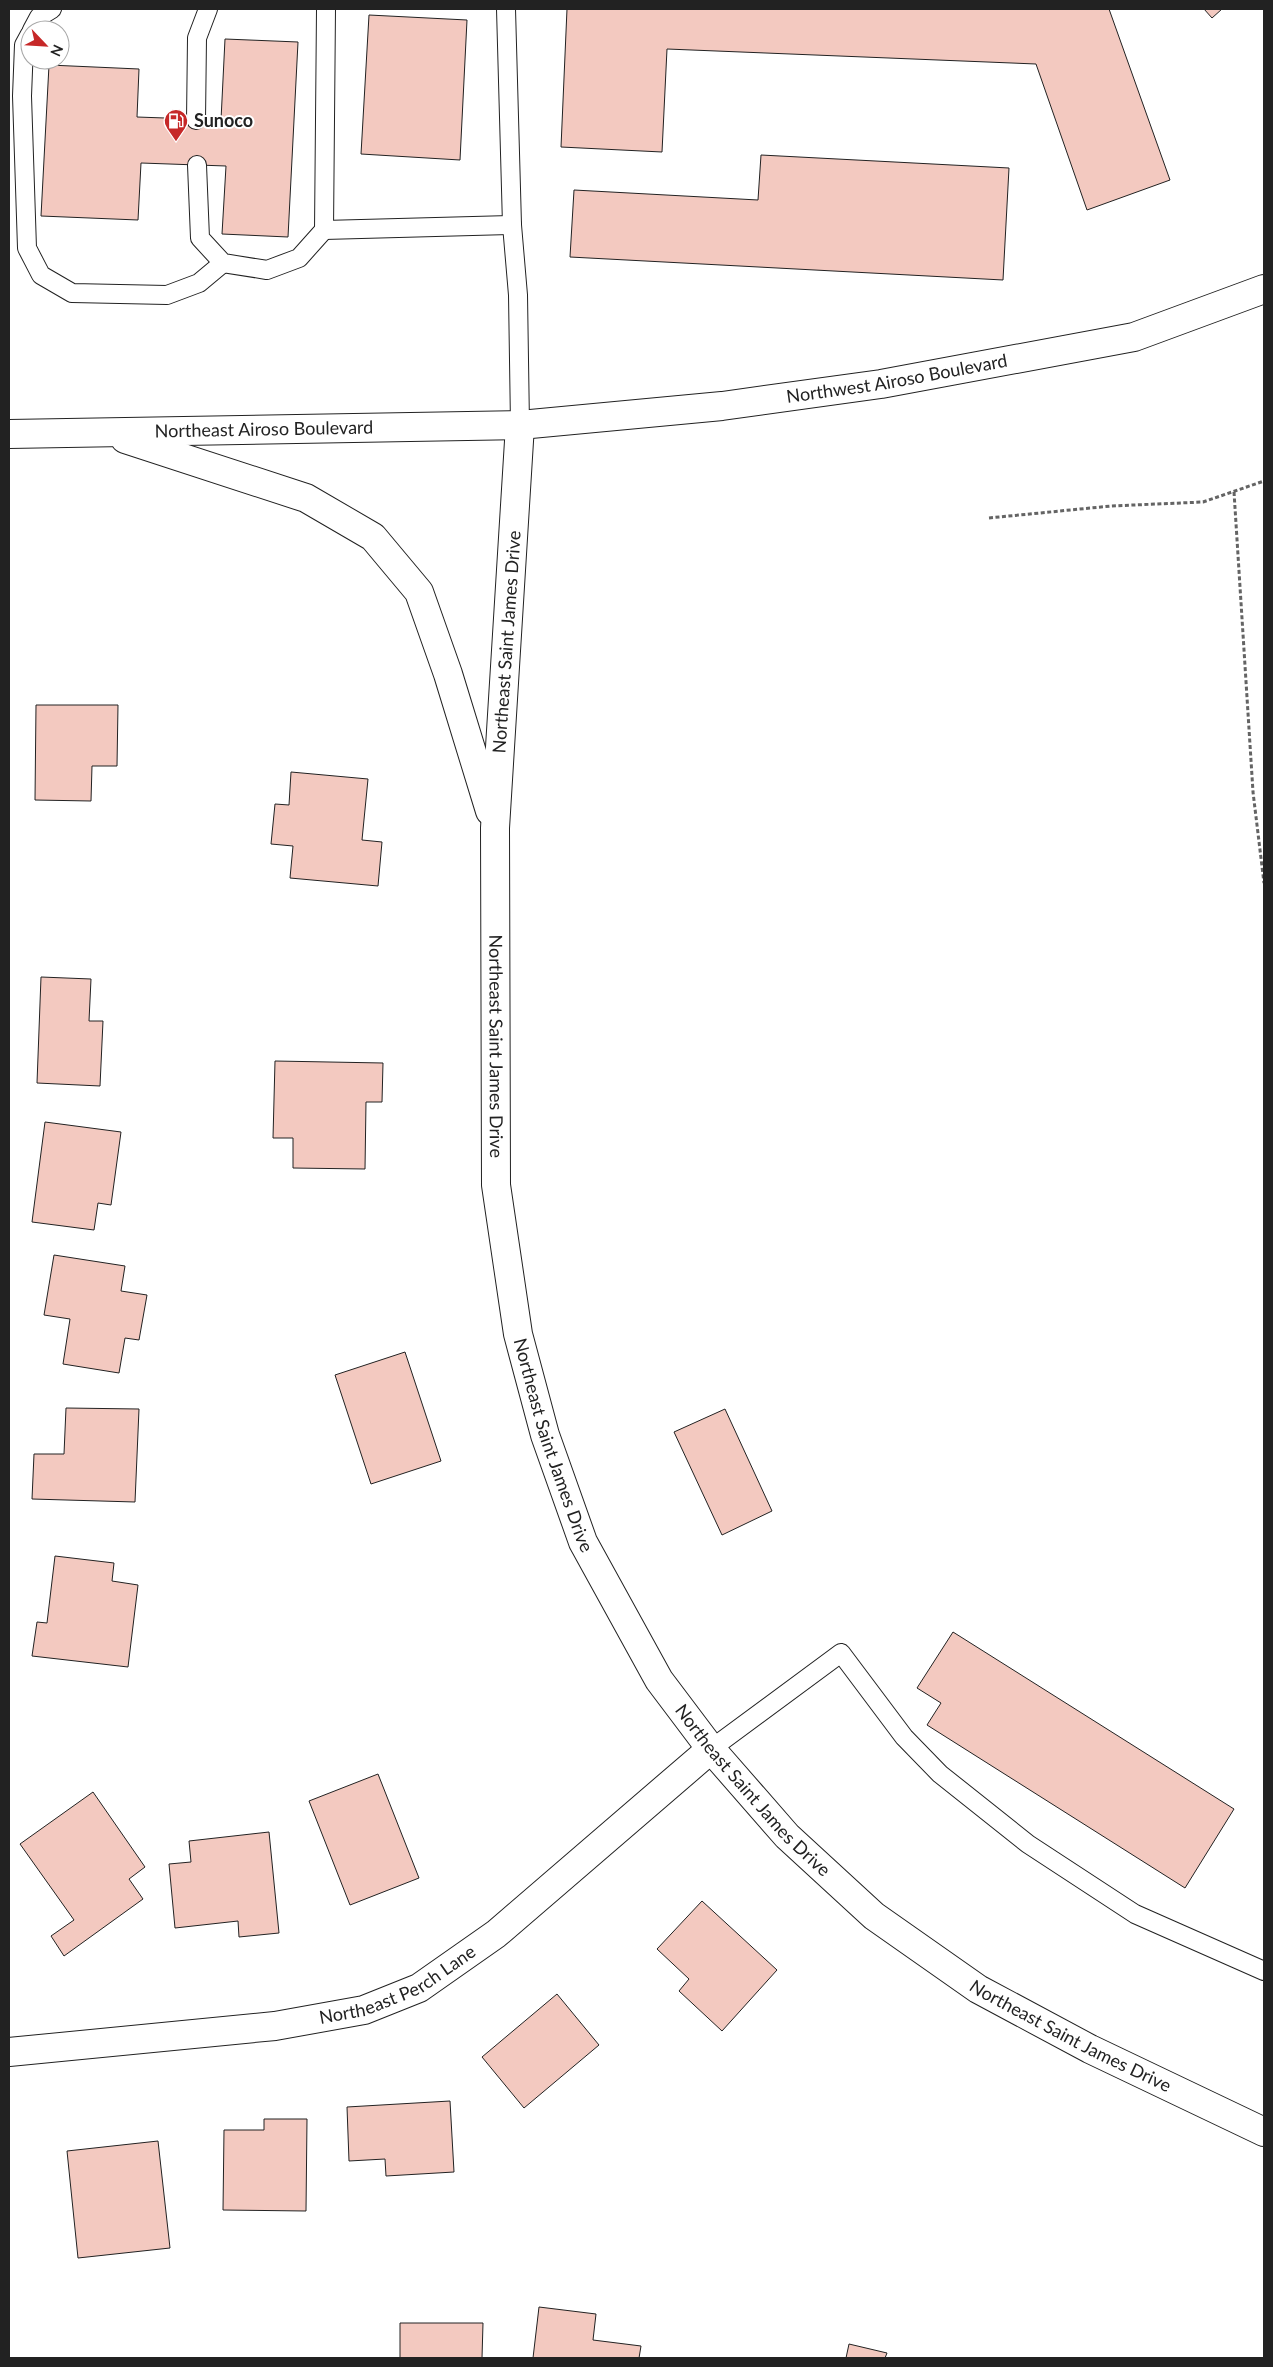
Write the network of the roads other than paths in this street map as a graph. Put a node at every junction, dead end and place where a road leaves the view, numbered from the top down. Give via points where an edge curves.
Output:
1 (52, 9) edge
2 (205, 9) edge
3 (326, 9) edge
4 (506, 9) edge
5 (37, 20) edge
6 (23, 70) edge
7 (196, 120) dead end
8 (197, 165) dead end
9 (512, 225) junction
10 (324, 230) junction
11 (223, 263) junction
12 (1264, 289) edge
13 (520, 425) junction
14 (105, 433) junction
15 (9, 434) edge
16 (495, 828) junction
17 (711, 1749) junction
18 (1264, 1971) edge
19 (9, 2052) edge
20 (1264, 2132) edge

1 - 5 lane
2 - 7 lane via 197,38
3 - 10 lane
4 - 9 lane
6 - 11 lane via 27,248 41,275 72,293 167,295 199,283
8 - 11 lane via 200,238
9 - 10 lane
9 - 13 lane via 518,295
10 - 11 lane via 299,258 267,270
12 - 13 main road, Northwest Airoso Boulevard via 1134,337 881,384 722,406
13 - 14 main road, Northeast Airoso Boulevard
13 - 16 main road, Northeast Saint James Drive
14 - 15 main road, Northeast Airoso Boulevard
14 - 16 main road via 306,498 373,536 419,592
16 - 17 main road, Northeast Saint James Drive via 496,1185 518,1334 545,1435 583,1542 659,1680
17 - 18 lane via 840,1653 904,1737 940,1774 1028,1844 1135,1914
17 - 19 main road, Northeast Perch Lane via 496,1934 419,1988 364,2010 275,2026
17 - 20 main road, Northeast Saint James Drive via 787,1836 874,1916 978,1990 1090,2049

